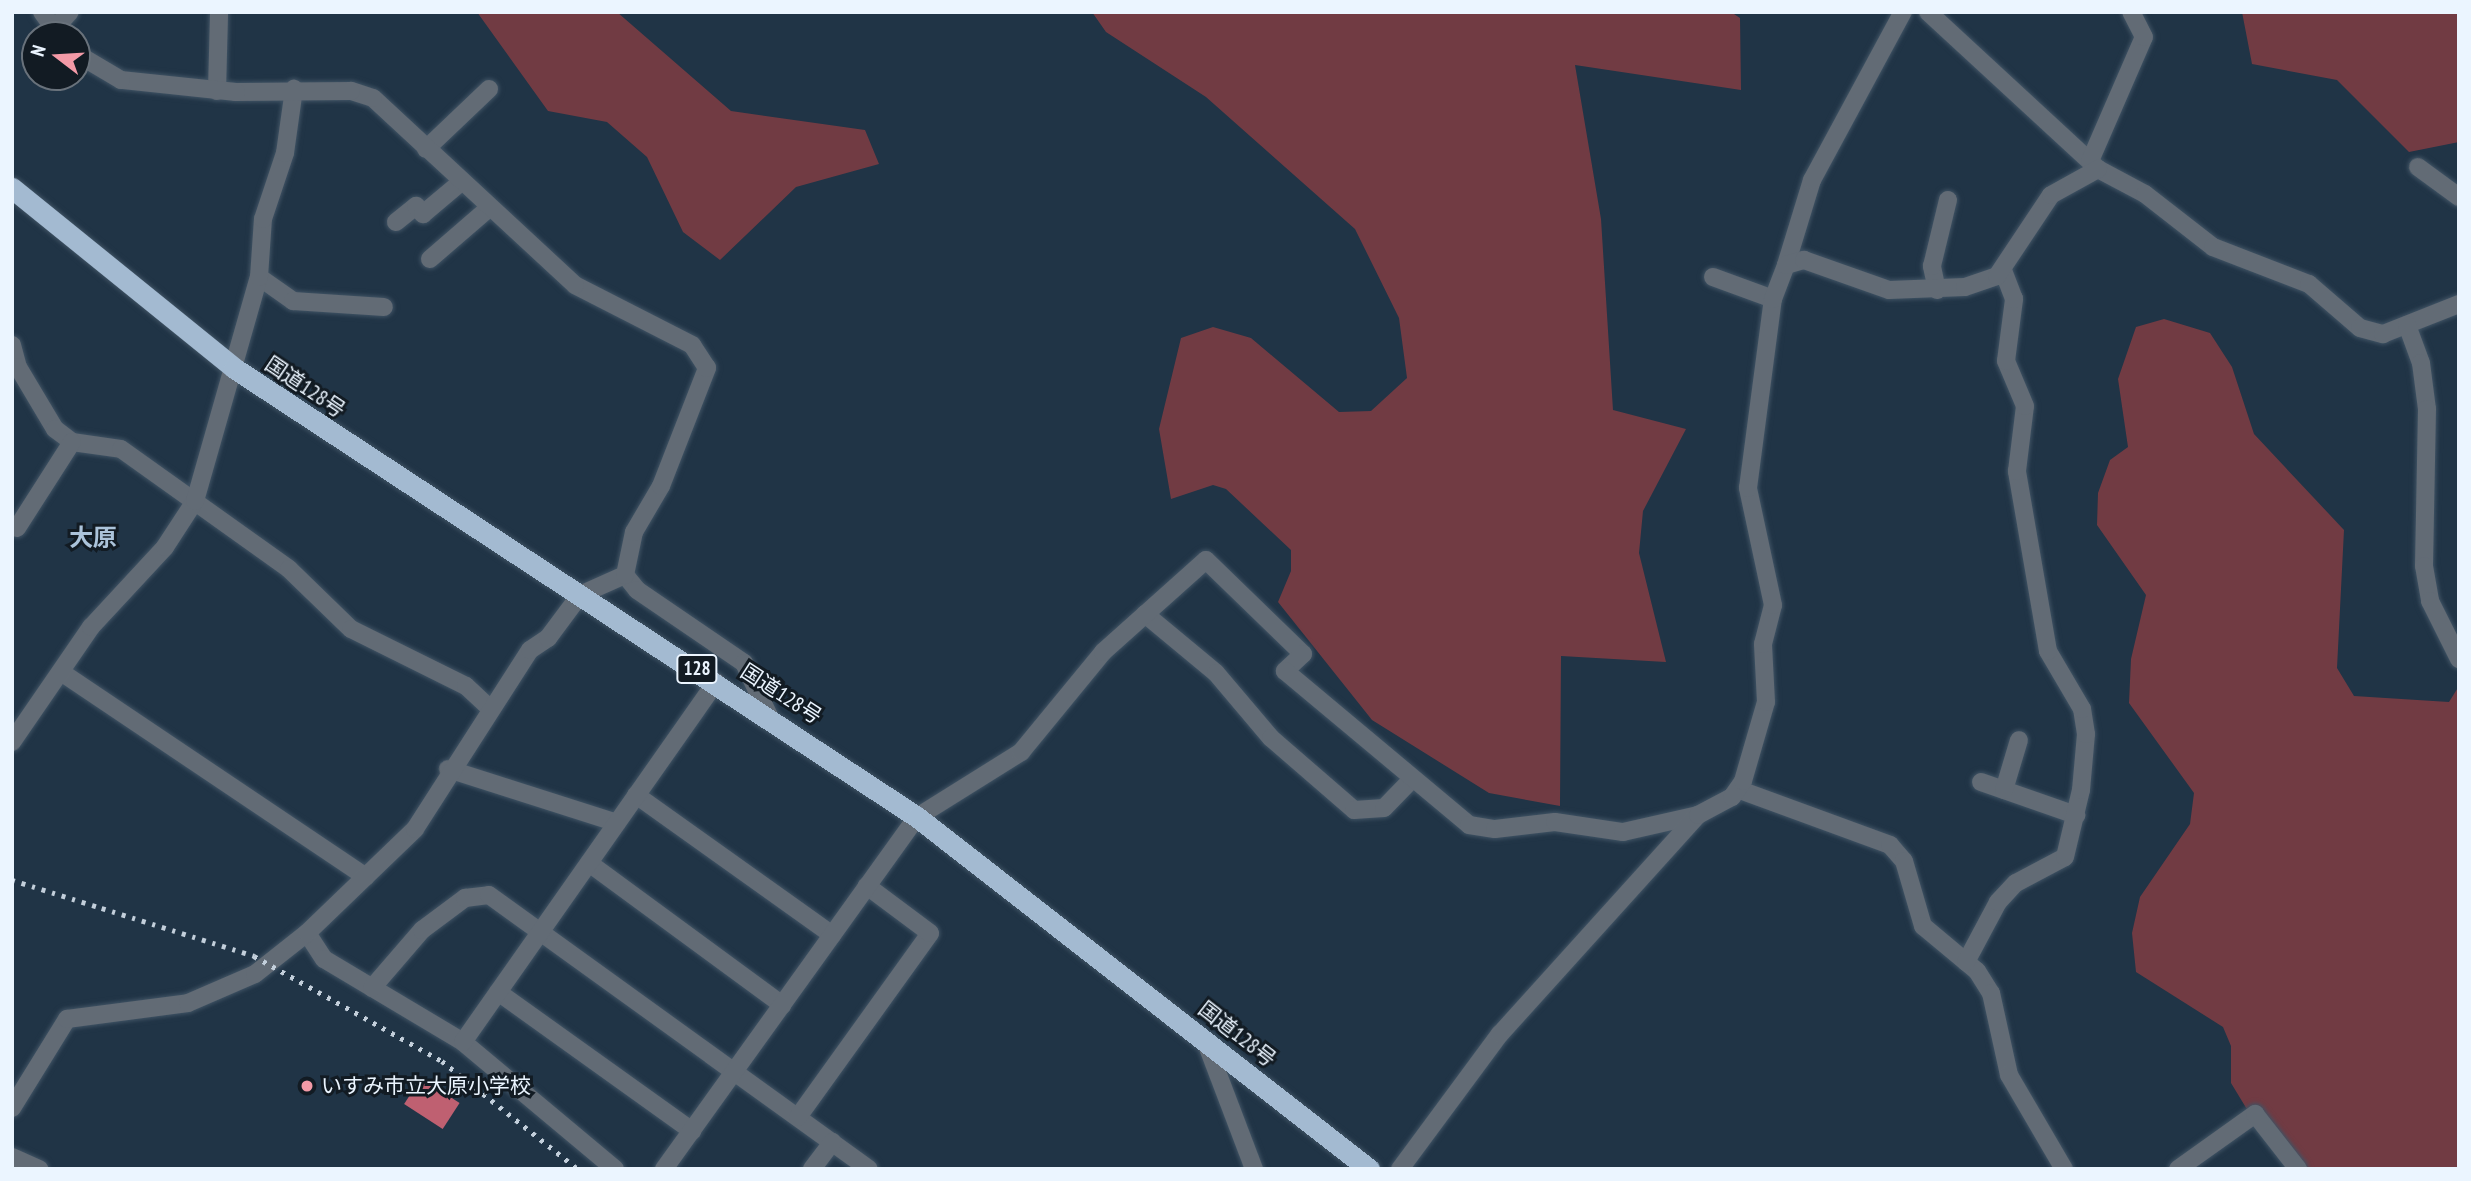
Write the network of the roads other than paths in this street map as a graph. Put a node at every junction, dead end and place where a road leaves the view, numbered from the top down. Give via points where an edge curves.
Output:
1 (219, 12) edge
2 (1903, 12) edge
3 (1928, 12) edge
4 (2131, 12) edge
5 (91, 62) edge
6 (294, 89) junction
7 (489, 89) dead end
8 (217, 91) junction
9 (426, 149) junction
10 (2094, 165) junction
11 (2417, 167) dead end
12 (461, 182) junction
13 (12, 188) edge
14 (2459, 197) edge
15 (1948, 200) dead end
16 (488, 209) junction
17 (396, 222) dead end
18 (430, 259) dead end
19 (1786, 265) junction
20 (2003, 270) junction
21 (259, 277) junction
22 (1713, 277) dead end
23 (1937, 290) junction
24 (1773, 299) junction
25 (2458, 304) edge
26 (384, 307) dead end
27 (2407, 325) junction
28 (13, 351) edge
29 (234, 368) junction
30 (72, 442) junction
31 (195, 501) junction
32 (17, 528) dead end
33 (625, 575) junction
34 (580, 595) junction
35 (1145, 614) junction
36 (2459, 659) edge
37 (61, 672) junction
38 (716, 682) junction
39 (490, 708) junction
40 (769, 716) junction
41 (2019, 740) dead end
42 (12, 742) edge
43 (448, 769) junction
44 (1410, 781) junction
45 (1981, 782) dead end
46 (1740, 790) junction
47 (2004, 790) junction
48 (636, 796) junction
49 (1698, 815) junction
50 (2076, 815) junction
51 (917, 817) junction
52 (617, 823) junction
53 (589, 863) junction
54 (366, 877) junction
55 (867, 886) junction
56 (542, 930) junction
57 (307, 933) junction
58 (832, 935) junction
59 (1966, 962) junction
60 (372, 988) junction
61 (498, 992) junction
62 (782, 1005) junction
63 (1205, 1040) junction
64 (463, 1042) junction
65 (734, 1071) junction
66 (13, 1102) edge
67 (798, 1117) junction
68 (692, 1131) junction
69 (832, 1142) junction
70 (12, 1157) edge
71 (39, 1169) edge
72 (615, 1169) edge
73 (664, 1169) edge
74 (813, 1169) edge
75 (869, 1169) edge
76 (1254, 1169) edge
77 (1369, 1169) edge
78 (1400, 1169) edge
79 (2064, 1169) edge
80 (2178, 1169) edge
81 (2298, 1169) edge

1 - 8 street
2 - 19 street via 1812,180
3 - 10 street
4 - 10 street via 2144,37
5 - 8 street via 121,80
6 - 8 street
6 - 9 street via 373,98
6 - 21 street via 285,153 263,219
7 - 9 street
9 - 12 street
10 - 20 street via 2051,195
10 - 27 street via 2145,194 2213,247 2309,284 2360,328 2384,334
11 - 14 street
12 - 16 street
12 - 17 street via 423,214 416,206
13 - 29 highway, 国道128号 / 128
15 - 23 street via 1932,266
16 - 18 street
16 - 33 street via 582,290 681,339 706,360 661,486 634,532
19 - 23 street via 1804,260 1889,290
19 - 24 street
20 - 23 street via 1965,287
20 - 50 street via 2014,299 2006,361 2025,406 2017,471 2048,651 2082,709 2086,734
21 - 26 street via 293,301
21 - 29 street
22 - 24 street
24 - 46 street via 1748,488 1773,605 1763,644 1766,702
25 - 27 street
27 - 36 street via 2421,363 2427,409 2424,566 2430,601
28 - 30 street via 49,421
29 - 31 street
29 - 34 highway, 国道128号 / 128
30 - 31 street via 121,449
30 - 32 street
31 - 37 street
31 - 39 street via 289,569 351,629 466,686
33 - 34 street
33 - 40 street via 637,590 744,663
34 - 38 highway, 国道128号 / 128
34 - 39 street via 548,638 530,650
35 - 44 street via 1216,673 1271,737 1354,810 1384,808
35 - 44 street via 1206,560 1303,654 1285,671
35 - 51 street via 1077,682 1021,752
37 - 42 street
37 - 54 street
38 - 40 highway, 国道128号 / 128
38 - 48 street
39 - 43 street
40 - 51 highway, 国道128号 / 128
41 - 47 street
43 - 52 street
43 - 54 street via 415,829
44 - 49 street via 1469,825 1495,829 1555,822 1623,832
45 - 47 street
46 - 49 street
46 - 59 street via 1890,845 1905,860 1923,926
47 - 50 street
48 - 52 street
48 - 58 street
49 - 78 street via 1500,1034
50 - 59 street via 2065,857 2016,883 1998,902
51 - 55 street
51 - 63 highway, 国道128号 / 128
52 - 53 street
53 - 56 street
53 - 62 street
54 - 57 street
55 - 58 street
55 - 67 street via 930,933
56 - 60 street via 489,895 465,898 422,930
56 - 61 street
56 - 65 street
57 - 60 street via 324,959
57 - 66 street via 255,974 188,1003 67,1019
58 - 62 street
59 - 79 street via 1991,993 2009,1075
60 - 64 street
61 - 64 street
61 - 68 street
62 - 65 street
63 - 76 street
63 - 77 highway, 国道128号 / 128
64 - 72 street
65 - 67 street
65 - 68 street
67 - 69 street
68 - 73 street
69 - 74 street
69 - 75 street
70 - 71 street
80 - 81 street via 2255,1114

